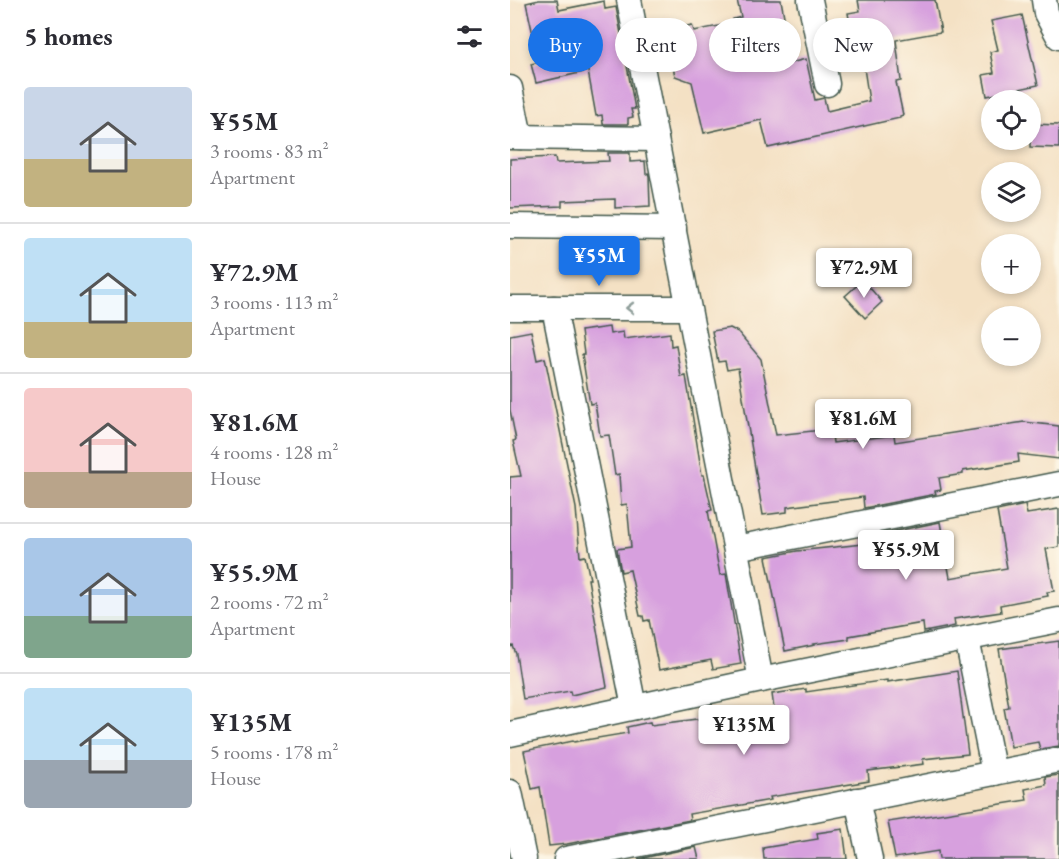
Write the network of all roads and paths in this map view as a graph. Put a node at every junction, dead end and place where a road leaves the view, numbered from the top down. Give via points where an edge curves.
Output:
1 (810, 0) edge
2 (1044, 0) edge
3 (633, 1) edge
4 (1059, 37) edge
5 (827, 84) dead end
6 (510, 88) edge
7 (515, 137) edge
8 (656, 139) junction
9 (510, 226) edge
10 (674, 228) junction
11 (510, 308) edge
12 (554, 308) junction
13 (688, 308) junction
14 (1059, 484) edge
15 (736, 548) junction
16 (1059, 620) edge
17 (966, 639) junction
18 (761, 680) junction
19 (634, 707) junction
20 (510, 734) edge
21 (1059, 760) edge
22 (994, 773) junction
23 (510, 792) edge
24 (857, 800) junction
25 (524, 859) edge
26 (566, 859) edge
27 (870, 859) edge

1 - 5 street
2 - 4 street via 1046,13
3 - 8 street
6 - 7 street
7 - 8 street
8 - 10 street
9 - 10 street
10 - 13 street
11 - 12 street
13 -> 12 street
12 - 19 street
13 - 15 street
14 - 15 street
15 - 18 street
16 - 17 street
17 - 18 street
17 - 22 street
18 - 19 street
19 - 20 street
21 - 22 street
22 - 24 street
23 - 25 street
24 - 26 street
24 - 27 street

